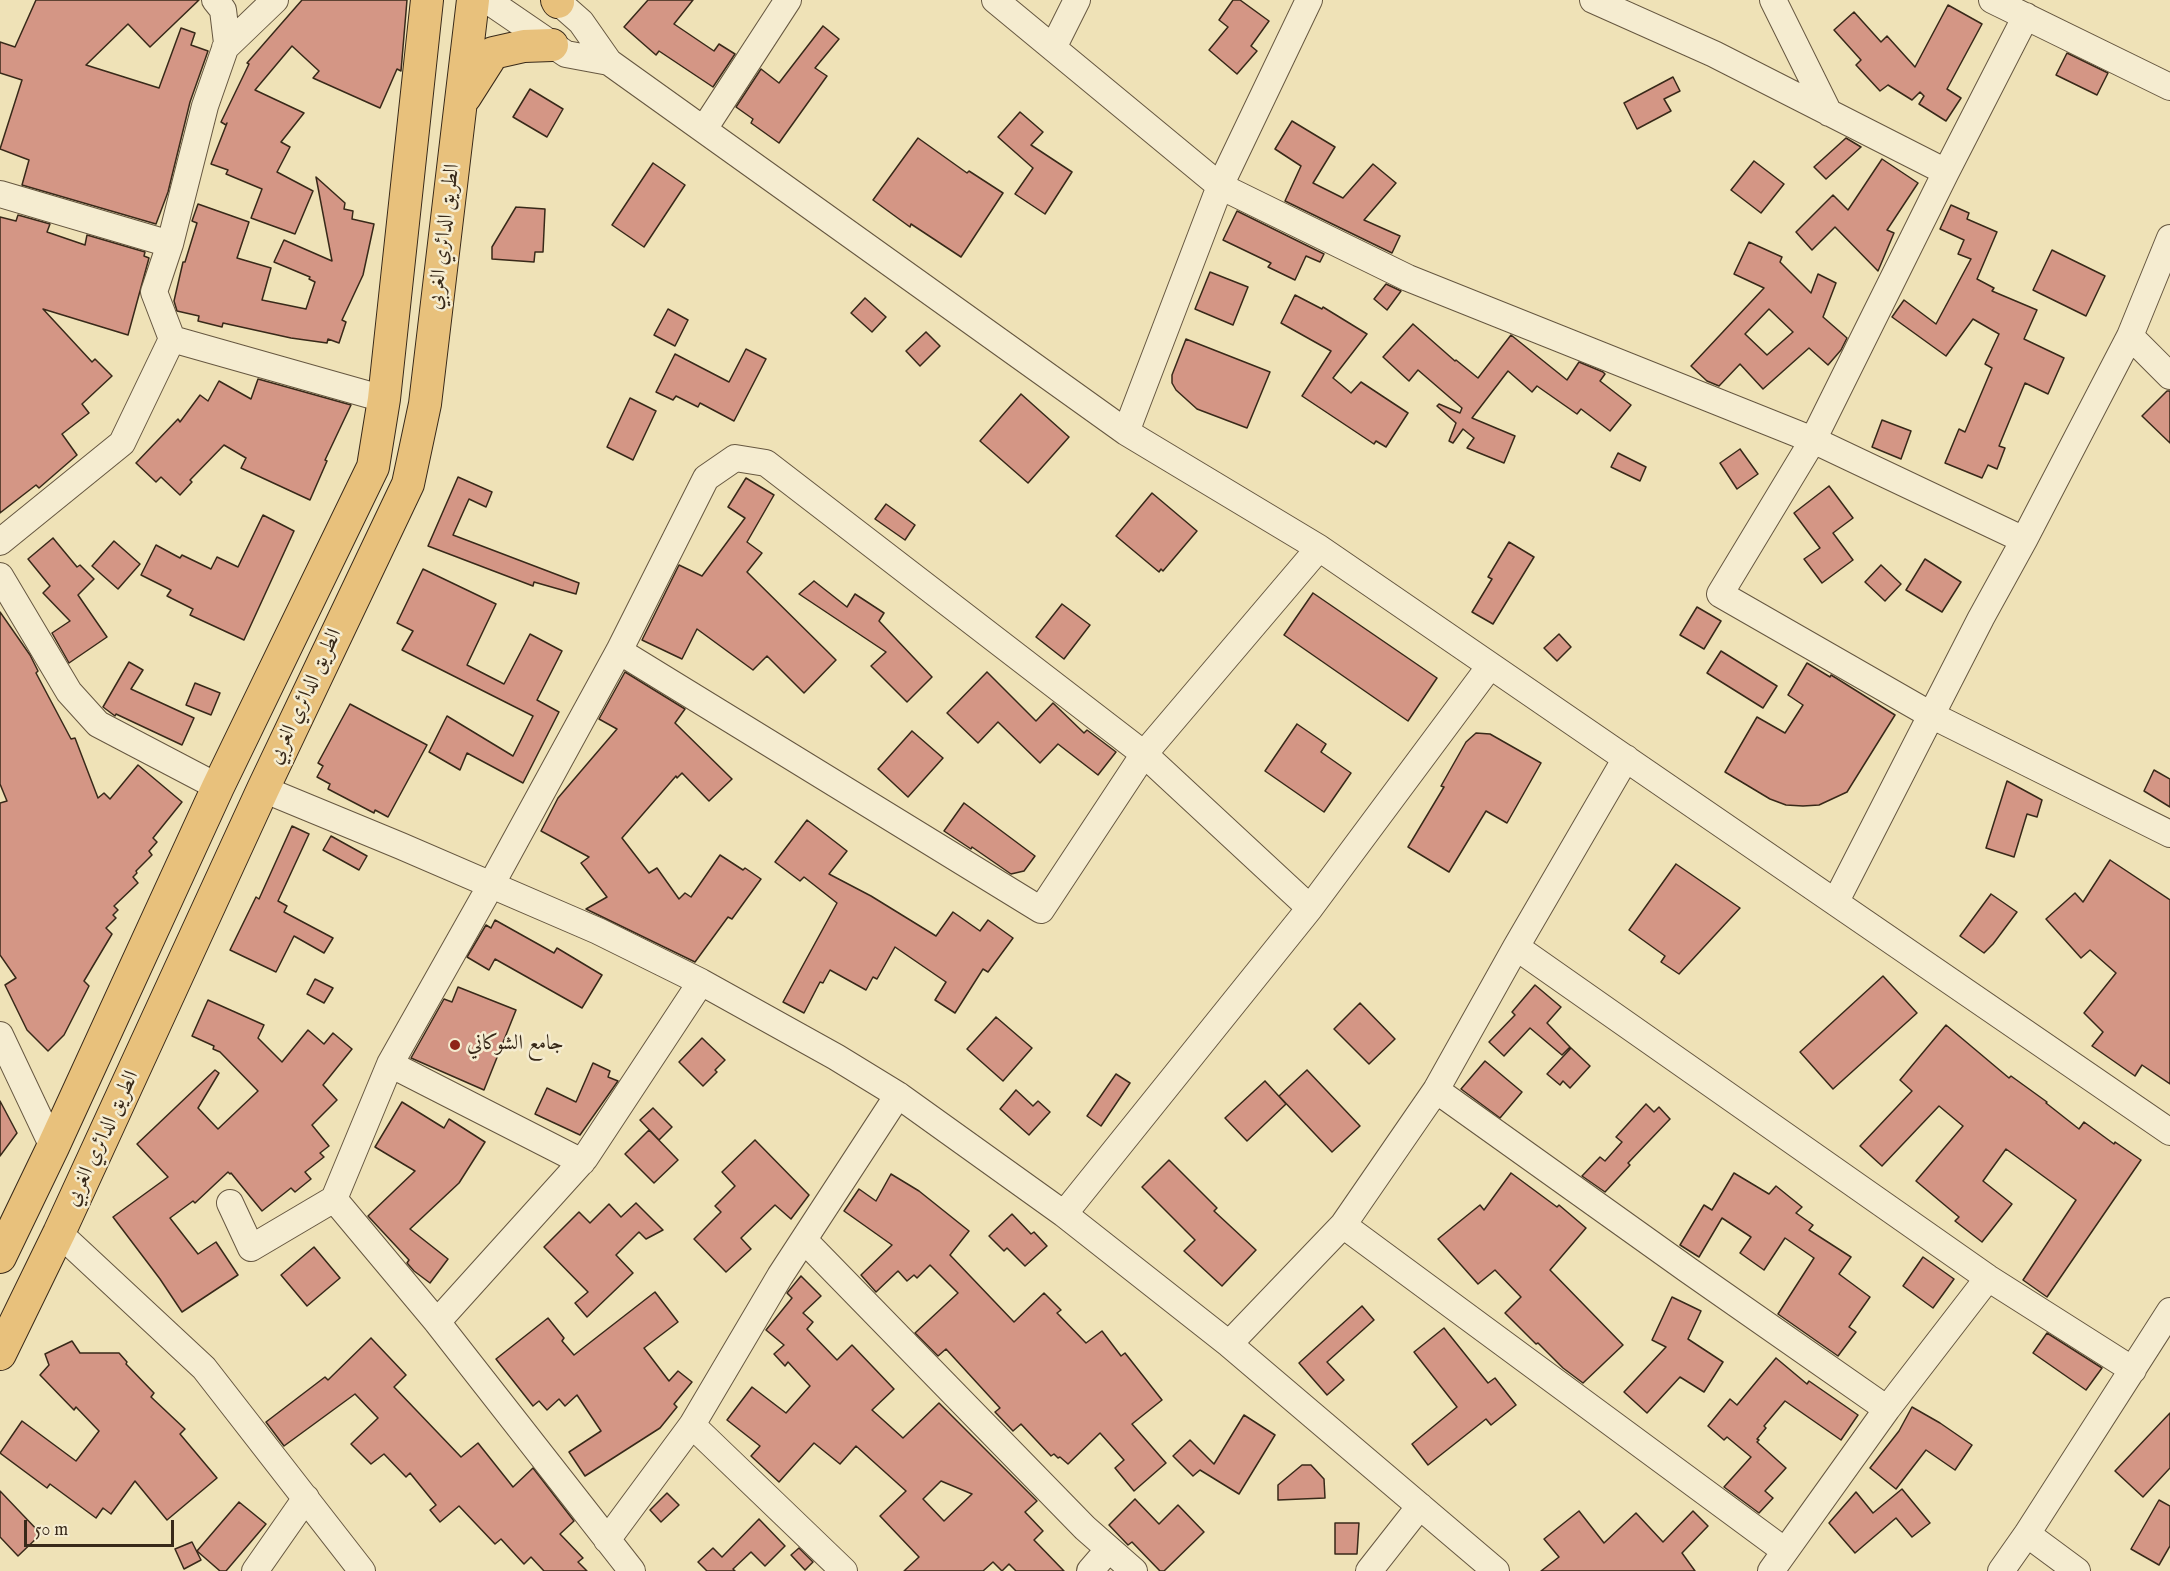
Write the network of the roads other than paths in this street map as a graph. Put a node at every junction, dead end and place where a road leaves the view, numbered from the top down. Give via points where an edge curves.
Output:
1 (215, 0) edge
2 (275, 0) edge
3 (427, 0) edge
4 (473, 0) edge
5 (487, 0) edge
6 (788, 0) edge
7 (995, 0) edge
8 (1077, 0) edge
9 (1309, 0) edge
10 (1593, 0) edge
11 (1773, 0) edge
12 (1993, 0) edge
13 (557, 1) edge
14 (2026, 16) junction
15 (552, 45) junction
16 (225, 48) junction
17 (1053, 48) junction
18 (609, 62) junction
19 (2170, 87) edge
20 (461, 103) junction
21 (1829, 113) junction
22 (704, 129) junction
23 (1946, 171) junction
24 (1220, 186) junction
25 (0, 194) edge
26 (2170, 238) edge
27 (170, 244) junction
28 (2130, 336) junction
29 (172, 339) junction
30 (2170, 376) edge
31 (384, 399) junction
32 (1126, 432) junction
33 (1812, 440) junction
34 (2024, 540) junction
35 (0, 542) edge
36 (1319, 548) junction
37 (0, 576) edge
38 (619, 651) junction
39 (1490, 666) junction
40 (1930, 715) junction
41 (1144, 754) junction
42 (1626, 758) junction
43 (218, 787) junction
44 (263, 789) junction
45 (2170, 834) edge
46 (491, 885) junction
47 (1836, 901) junction
48 (1310, 908) junction
49 (1516, 947) junction
50 (701, 982) junction
51 (0, 1035) edge
52 (390, 1064) junction
53 (1436, 1090) junction
54 (898, 1095) junction
55 (2170, 1132) edge
56 (53, 1147) junction
57 (582, 1162) junction
58 (89, 1168) junction
59 (334, 1199) junction
60 (231, 1203) dead end
61 (1064, 1214) junction
62 (1342, 1225) junction
63 (59, 1233) junction
64 (805, 1240) junction
65 (0, 1257) edge
66 (1988, 1278) junction
67 (2170, 1311) edge
68 (438, 1322) junction
69 (1229, 1344) junction
70 (0, 1354) edge
71 (2133, 1370) junction
72 (1887, 1409) junction
73 (692, 1425) junction
74 (306, 1498) junction
75 (1420, 1506) junction
76 (2027, 1534) junction
77 (607, 1540) junction
78 (1109, 1550) junction
79 (1778, 1561) edge
80 (840, 1570) edge
81 (255, 1571) edge
82 (362, 1571) edge
83 (632, 1571) edge
84 (1089, 1571) edge
85 (1134, 1571) edge
86 (1369, 1571) edge
87 (1496, 1571) edge
88 (2001, 1571) edge
89 (2077, 1571) edge

1 - 16 street via 223,10
2 - 16 street
3 - 31 main road, الطريق الدائري الغربي
4 - 20 main road, الطريق الدائري الغربي
5 - 15 street
6 - 22 street
7 - 17 street
8 - 17 street
9 - 24 street
10 - 21 street via 1714,54
11 - 21 street
12 - 14 street
13 - 18 street via 581,22
14 - 19 street
14 - 23 street
15 - 18 street via 566,54
15 - 20 main road via 493,53
16 - 27 street via 205,106
17 - 24 street
18 - 22 street
20 - 44 main road, الطريق الدائري الغربي via 425,404 408,484
21 - 23 street
22 - 32 street
23 - 33 street
24 - 32 street
24 - 33 street via 1408,278
25 - 27 street
26 - 28 street
27 - 29 street via 154,292
28 - 30 street
28 - 34 street
29 - 31 street
29 - 35 street via 122,443
31 - 43 main road, الطريق الدائري الغربي via 373,467
32 - 36 street
33 - 34 street
33 - 40 street via 1720,594
34 - 40 street
36 - 39 street
36 - 41 street
37 - 43 street via 69,692 98,724
38 - 41 street via 1041,910
38 - 41 street via 706,478 735,458 766,463
38 - 46 street
39 - 42 street
39 - 48 street
40 - 45 street
40 - 47 street
41 - 48 street
42 - 47 street
42 - 49 street
43 - 56 main road, الطريق الدائري الغربي
44 - 46 street
44 - 58 main road, الطريق الدائري الغربي
46 - 50 street via 598,931
46 - 52 street
47 - 55 street
48 - 61 street
49 - 53 street
49 - 66 street
50 - 54 street
50 - 57 street
51 - 56 street
52 - 57 street
52 - 59 street
53 - 62 street
53 - 72 street
54 - 61 street
54 - 64 street
56 - 58 main road
56 - 65 main road, الطريق الدائري الغربي
57 - 68 street
58 - 63 main road, الطريق الدائري الغربي
59 - 60 street via 251,1248
59 - 68 street
61 - 69 street
62 - 69 street
62 - 79 street
63 - 70 main road, الطريق الدائري الغربي
63 - 74 street via 204,1368
64 - 73 street
64 - 78 street
66 - 71 street
66 - 72 street
67 - 71 street
68 - 77 street
69 - 75 street
71 - 76 street
72 - 79 street
73 - 77 street
73 - 80 street
74 - 81 street
74 - 82 street
75 - 86 street
75 - 87 street
76 - 88 street
76 - 89 street
77 - 83 street
78 - 84 street
78 - 85 street

